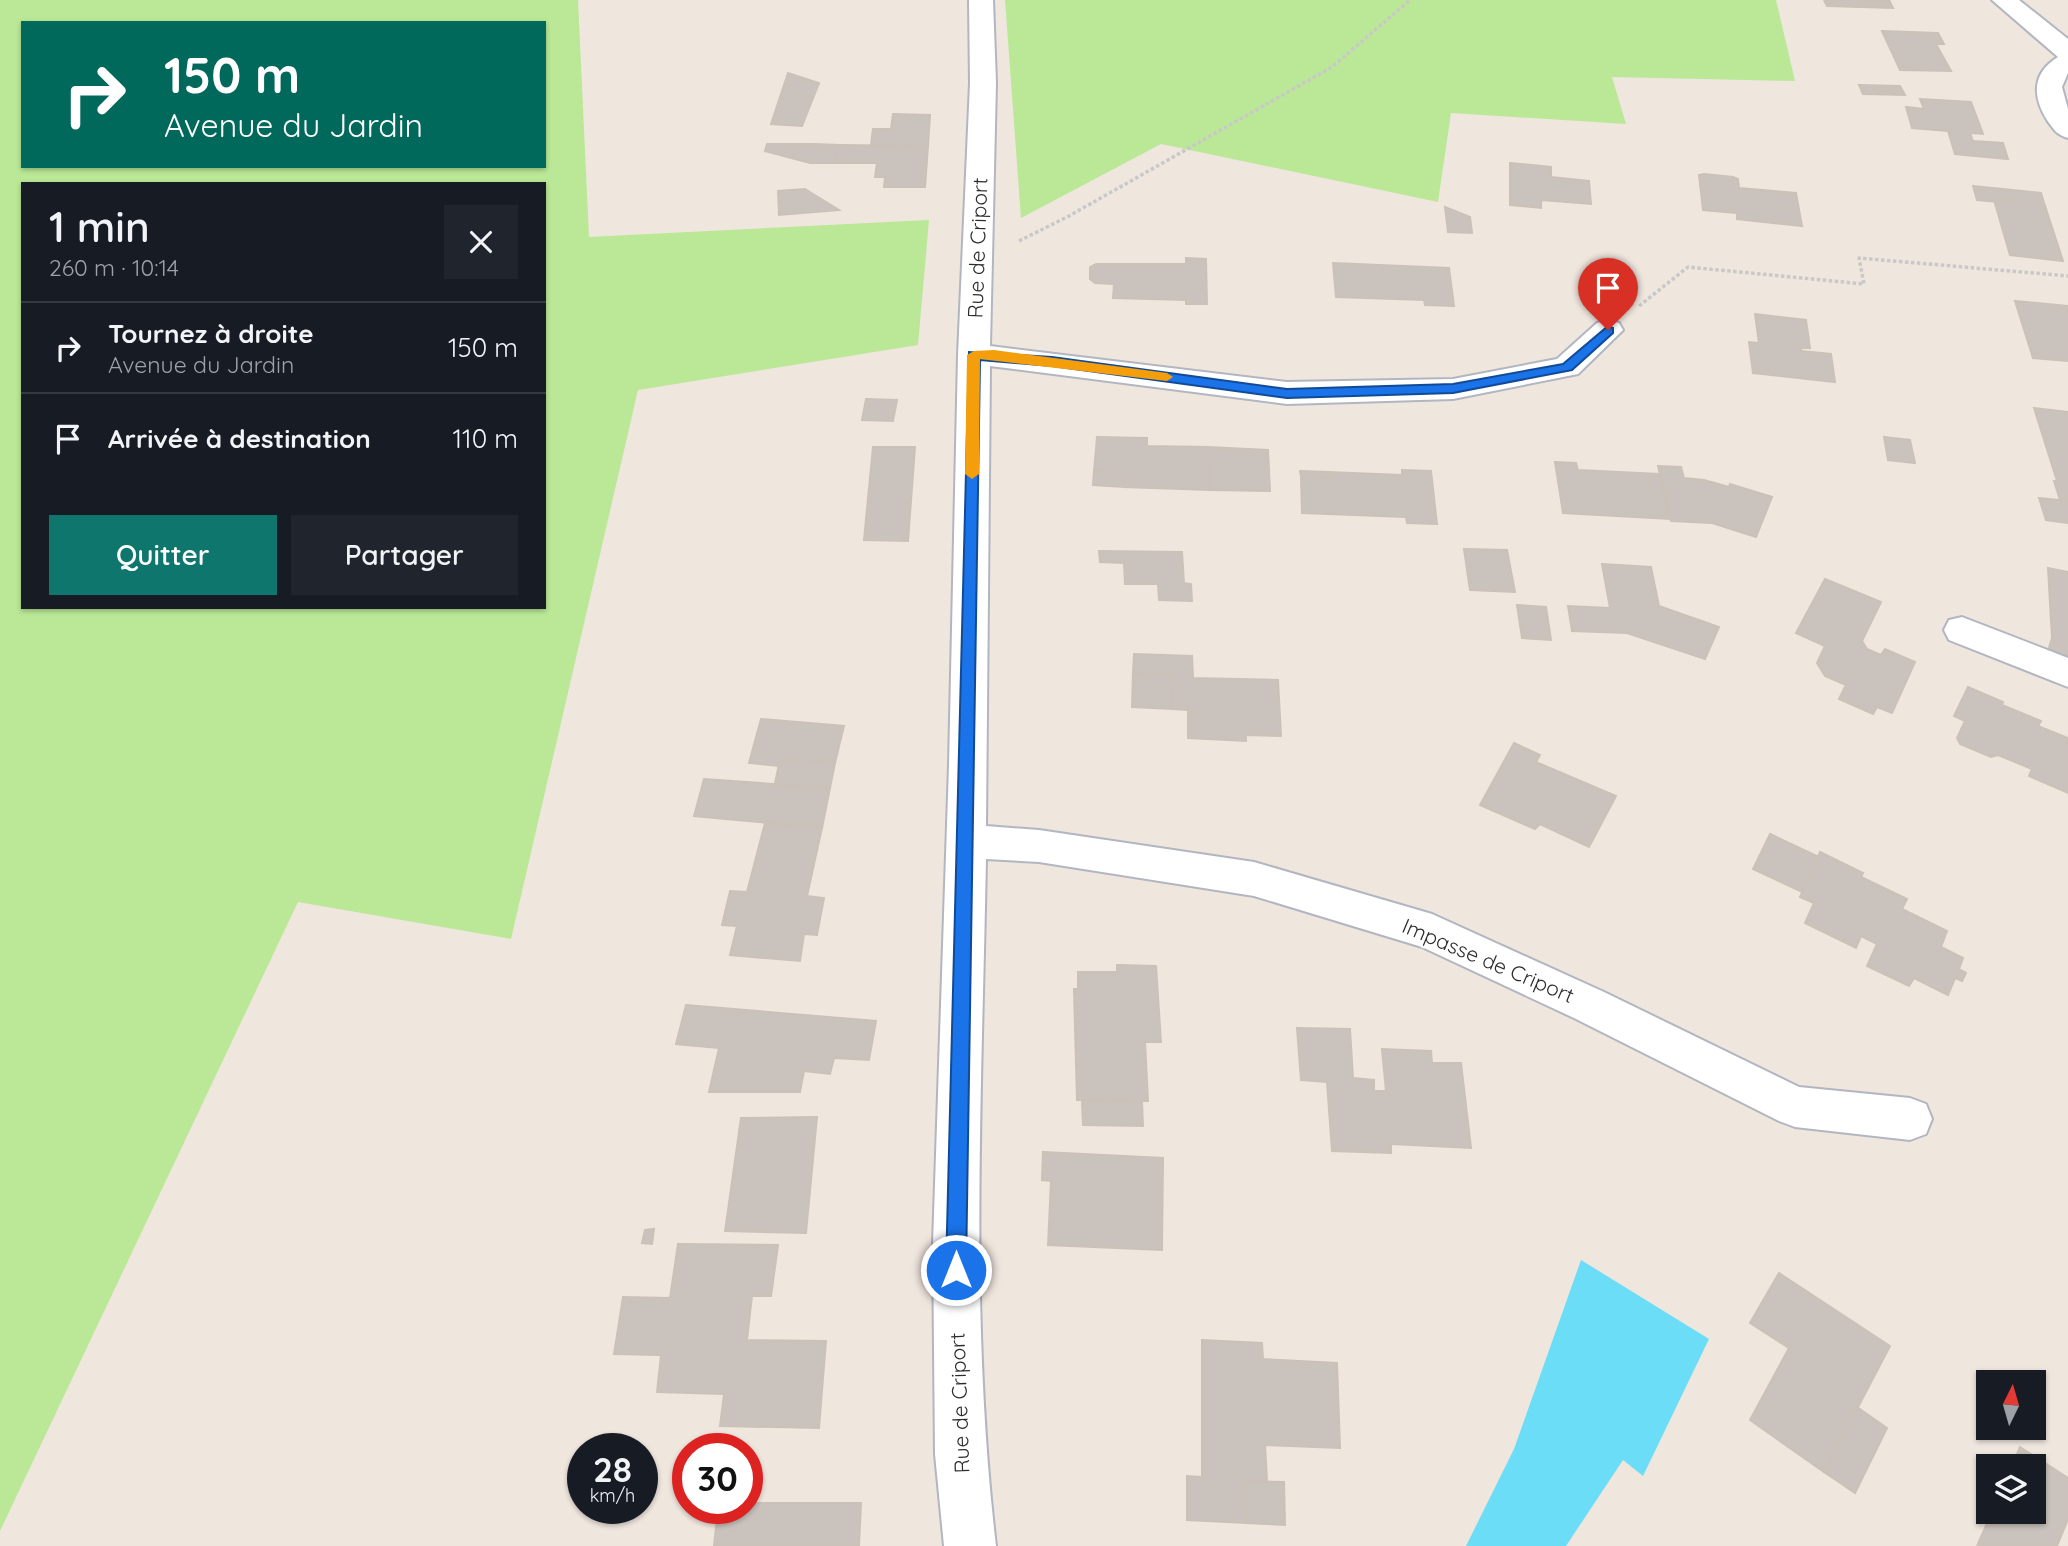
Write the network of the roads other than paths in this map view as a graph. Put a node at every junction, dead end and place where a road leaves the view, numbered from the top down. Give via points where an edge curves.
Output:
1 (981, 0) edge
2 (2004, 0) edge
3 (2068, 52) edge
4 (2068, 62) edge
5 (2068, 130) edge
6 (1608, 330) road end
7 (974, 355) junction
8 (1962, 630) dead end
9 (2068, 673) edge
10 (966, 841) junction
11 (1910, 1119) dead end
12 (970, 1546) edge

1 - 7 street, Rue de Criport via 983,83
2 - 3 street
4 - 5 street via 2054,72 2049,92
6 - 7 street via 1567,367 1453,389 1287,393
7 - 10 street, Rue de Criport
8 - 9 street
10 - 11 street, Impasse de Criport via 1039,846 1255,879 1432,932 1795,1107
10 - 12 street, Rue de Criport via 956,1244 960,1454

